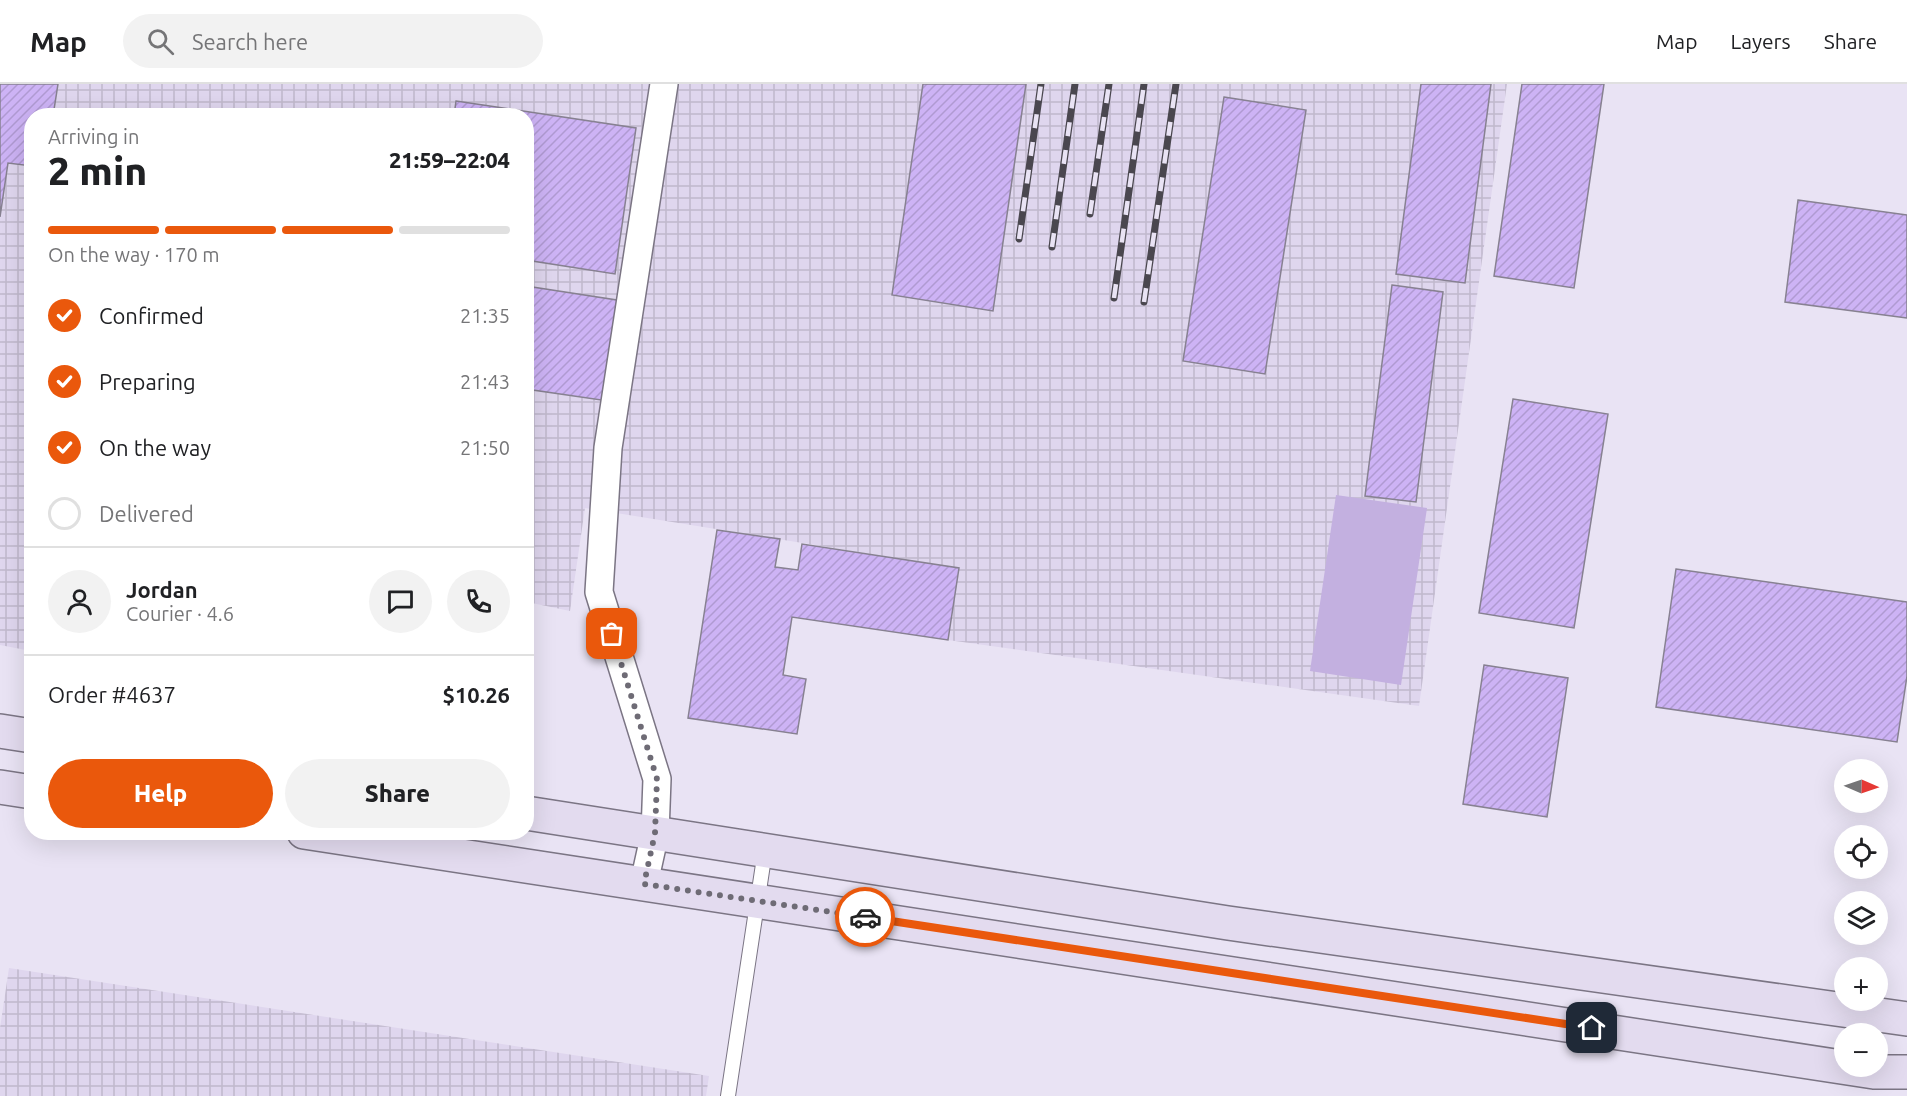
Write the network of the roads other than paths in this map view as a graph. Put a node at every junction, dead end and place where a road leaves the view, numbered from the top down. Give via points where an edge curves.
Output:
1 (664, 84) edge
2 (0, 731) edge
3 (24, 735) edge
4 (0, 787) edge
5 (24, 791) edge
6 (534, 814) edge
7 (655, 833) junction
8 (356, 840) edge
9 (765, 851) junction
10 (644, 884) junction
11 (756, 900) junction
12 (1907, 1018) edge
13 (1834, 1066) edge
14 (1888, 1072) edge
15 (1907, 1072) edge
16 (1882, 1077) edge
17 (1907, 1093) edge
18 (728, 1096) edge

1 - 7 street via 608,448 599,592 657,779
2 - 3 main road
4 - 5 main road
6 - 7 main road
7 - 9 main road
7 - 10 street
8 - 10 main road
9 - 11 lane
9 - 12 main road via 1228,923
10 - 11 main road
11 - 13 main road
11 - 18 lane
14 - 15 main road
16 - 17 main road

